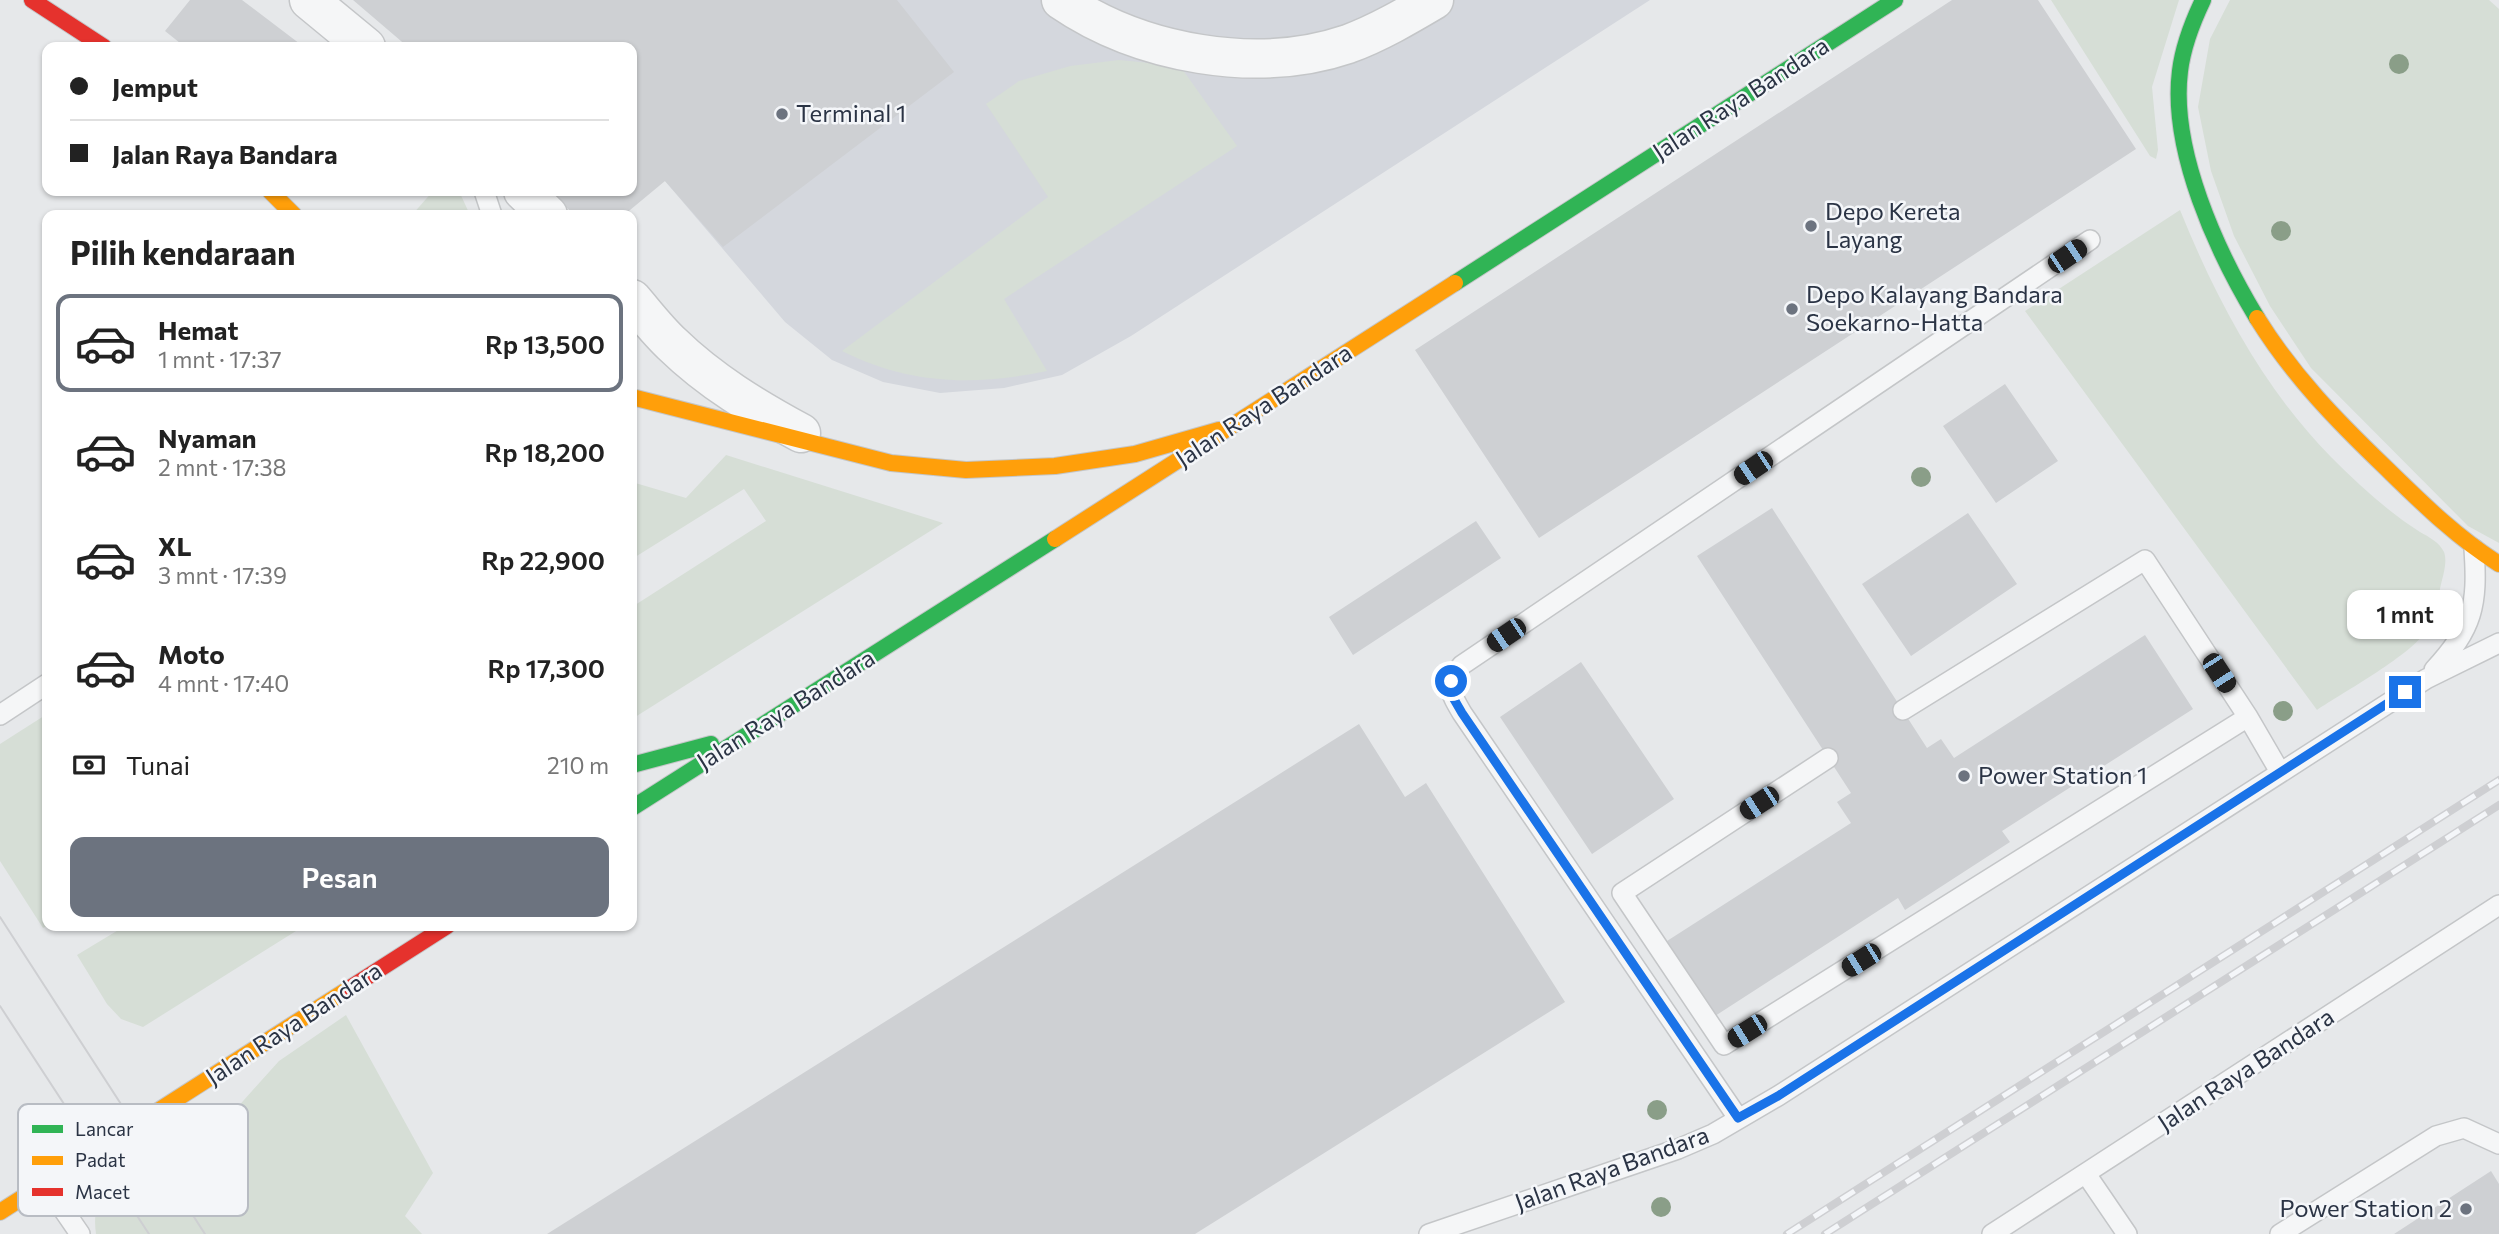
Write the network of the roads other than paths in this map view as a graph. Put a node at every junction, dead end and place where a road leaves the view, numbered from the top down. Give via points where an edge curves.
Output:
1 (32, 0) edge
2 (309, 0) edge
3 (1061, 0) edge
4 (1434, 0) edge
5 (1895, 0) edge
6 (2203, 0) edge
7 (96, 42) edge
8 (360, 42) edge
9 (275, 196) edge
10 (528, 196) edge
11 (289, 210) edge
12 (543, 210) edge
13 (2090, 240) dead end
14 (637, 305) edge
15 (637, 398) edge
16 (1235, 425) junction
17 (828, 448) junction
18 (2474, 549) junction
19 (2499, 564) edge
20 (2499, 643) edge
21 (2426, 679) junction
22 (42, 687) edge
23 (1903, 710) dead end
24 (0, 715) edge
25 (2248, 718) junction
26 (748, 734) junction
27 (1828, 758) dead end
28 (637, 764) edge
29 (2280, 772) junction
30 (637, 805) edge
31 (2499, 905) edge
32 (439, 931) edge
33 (169, 1104) edge
34 (1738, 1118) junction
35 (2499, 1144) edge
36 (2086, 1174) junction
37 (18, 1200) edge
38 (0, 1212) edge
39 (68, 1216) edge
40 (80, 1234) edge
41 (1429, 1234) edge
42 (1992, 1234) edge
43 (2127, 1234) edge
44 (2280, 1234) edge

1 - 7 main road
2 - 8 street
3 - 4 street via 1113,29 1157,44 1201,55 1251,59 1347,44
5 - 16 main road, Jalan Raya Bandara
6 - 18 main road via 2187,37 2178,94 2181,127 2202,204 2256,319 2317,400
9 - 11 main road
10 - 12 street
13 - 34 lane via 1462,665 1451,681 1451,694 1462,713
14 - 17 street via 711,378 757,410
15 - 17 main road
16 - 17 main road via 1135,454 1055,466 966,470 891,463
16 - 26 main road, Jalan Raya Bandara
18 - 19 main road
18 - 21 lane via 2475,594 2470,619 2456,646
20 - 21 lane, Jalan Raya Bandara
21 - 29 lane, Jalan Raya Bandara
22 - 24 lane
23 - 25 lane via 2146,560
25 - 27 lane via 1724,1045 1622,893
25 - 29 lane
26 - 28 main road
26 - 30 main road, Jalan Raya Bandara
29 - 34 lane, Jalan Raya Bandara
31 - 36 lane, Jalan Raya Bandara
32 - 33 main road, Jalan Raya Bandara
34 - 41 lane, Jalan Raya Bandara via 1678,1149
35 - 44 lane via 2464,1128 2435,1136
36 - 42 lane, Jalan Raya Bandara
36 - 43 lane
37 - 38 main road, Jalan Raya Bandara
39 - 40 lane

